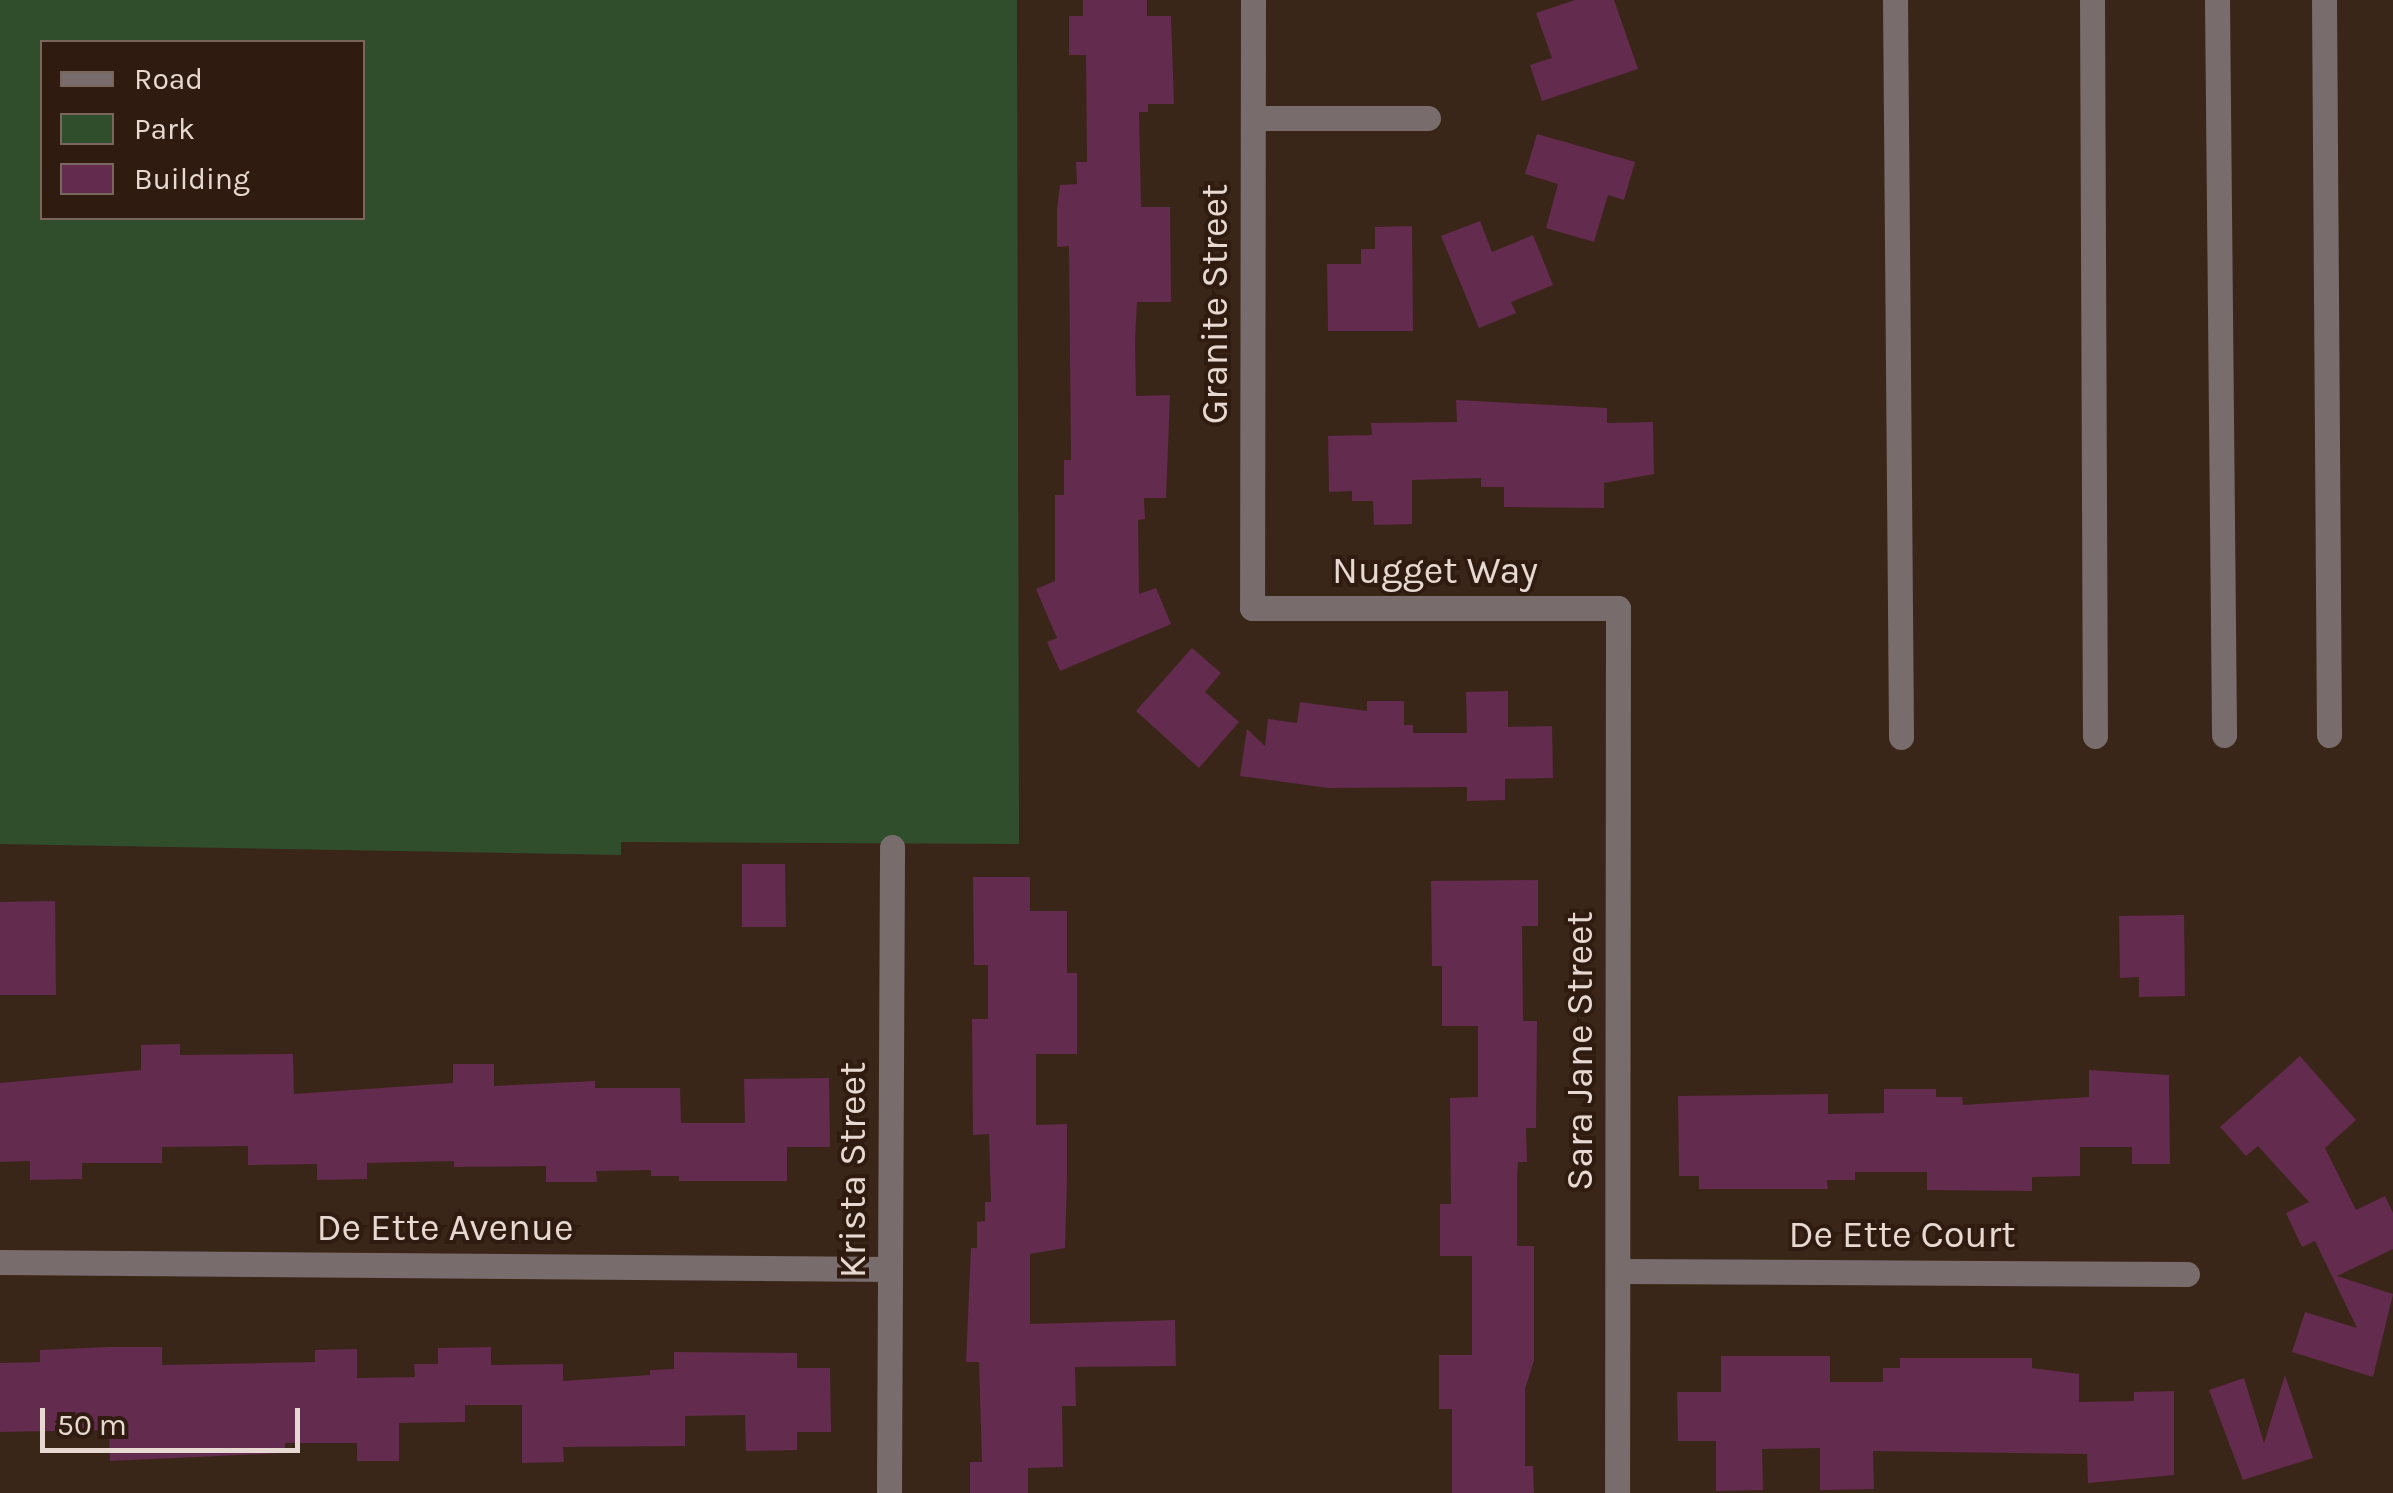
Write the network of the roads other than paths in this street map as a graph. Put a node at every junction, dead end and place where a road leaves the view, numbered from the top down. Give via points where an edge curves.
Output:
1 (1253, 0) edge
2 (1895, 0) edge
3 (2092, 0) edge
4 (2217, 0) edge
5 (2324, 0) edge
6 (1253, 118) junction
7 (1428, 118) dead end
8 (1252, 608) joint
9 (1618, 608) joint
10 (2224, 735) dead end
11 (2329, 735) dead end
12 (2095, 736) dead end
13 (1901, 737) dead end
14 (892, 847) dead end
15 (0, 1262) edge
16 (890, 1269) junction
17 (1618, 1271) junction
18 (2187, 1274) dead end
19 (889, 1493) edge
20 (1617, 1493) edge

1 - 6 street, Granite Street
2 - 13 street
3 - 12 street
4 - 10 street
5 - 11 street
6 - 7 street
6 - 8 street, Granite Street
8 - 9 street, Nugget Way
9 - 17 street, Sara Jane Street
14 - 16 street, Krista Street
15 - 16 street, De Ette Avenue
16 - 19 street, Krista Street
17 - 18 street, De Ette Court
17 - 20 street, Sara Jane Street

